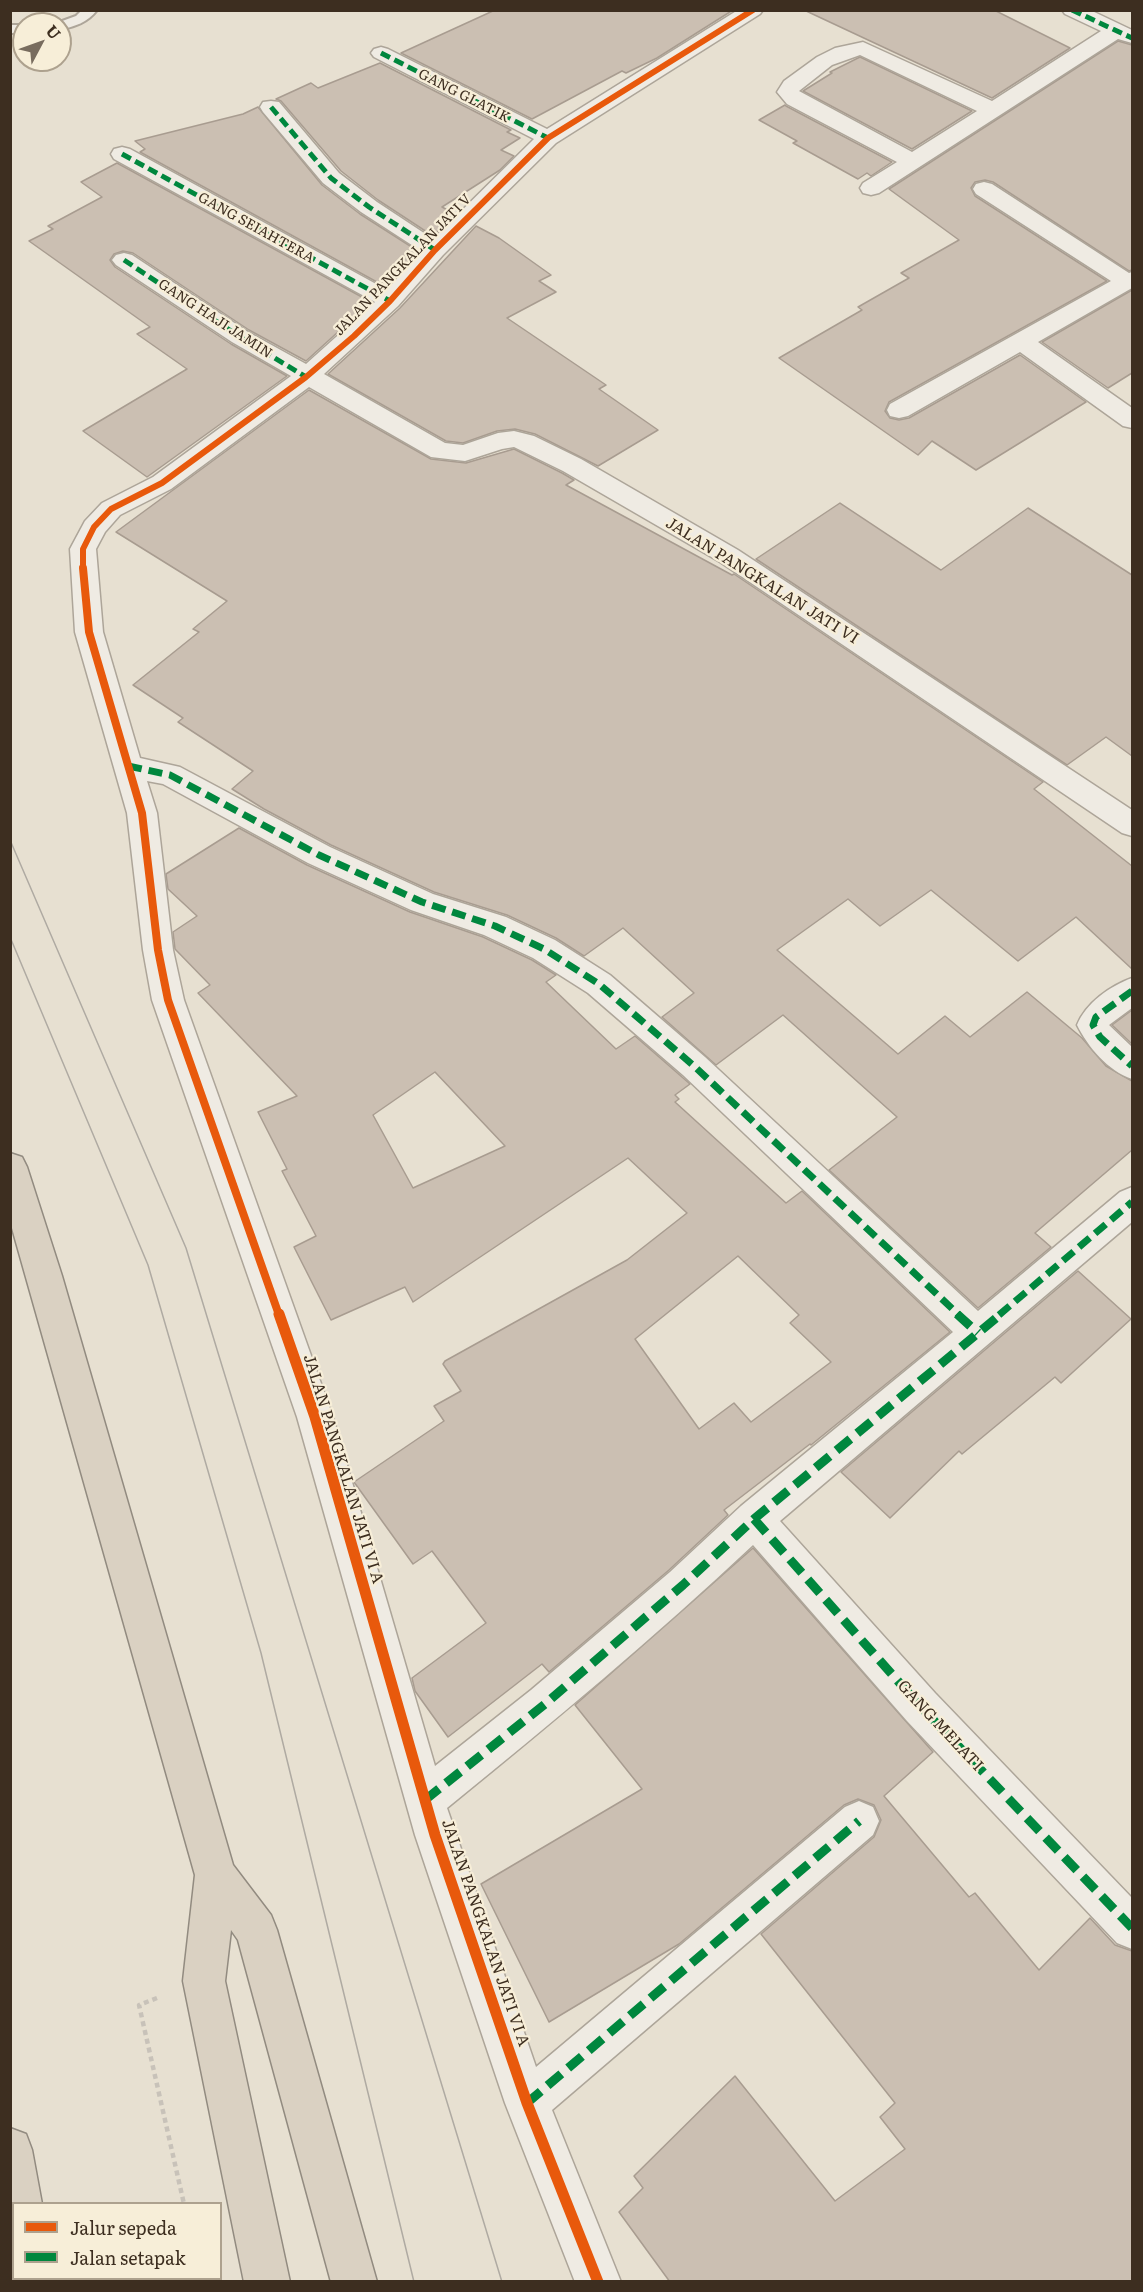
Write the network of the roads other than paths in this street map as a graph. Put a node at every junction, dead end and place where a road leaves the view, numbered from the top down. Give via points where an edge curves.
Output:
1 (90, 10) edge
2 (753, 10) edge
3 (1072, 10) edge
4 (72, 22) edge
5 (1125, 34) edge
6 (381, 53) dead end
7 (271, 106) dead end
8 (993, 110) junction
9 (548, 138) junction
10 (122, 154) dead end
11 (912, 161) junction
12 (871, 188) dead end
13 (984, 189) dead end
14 (435, 250) junction
15 (124, 260) dead end
16 (1130, 281) edge
17 (390, 301) junction
18 (1020, 341) junction
19 (306, 377) junction
20 (899, 410) dead end
21 (1132, 420) edge
22 (83, 549) joint
23 (128, 766) junction
24 (1132, 825) edge
25 (1132, 991) edge
26 (1132, 1066) edge
27 (10, 1167) edge
28 (1132, 1202) edge
29 (978, 1333) junction
30 (754, 1519) junction
31 (425, 1800) junction
32 (859, 1821) dead end
33 (216, 1875) junction
34 (1132, 1928) edge
35 (527, 2103) junction
36 (10, 2150) edge
37 (20, 2202) edge
38 (267, 2282) edge
39 (354, 2282) edge
40 (598, 2282) edge

1 - 4 lane
2 - 9 street, JALAN PANGKALAN JATI V
3 - 5 street
5 - 8 street
6 - 9 street, GANG GLATIK
7 - 14 street via 332,179
8 - 11 street
8 - 11 street via 863,48 833,54 788,92
9 - 14 street, JALAN PANGKALAN JATI V
10 - 17 street, GANG SEIAHTERA
11 - 12 street
13 - 16 street
14 - 17 street, JALAN PANGKALAN JATI V
15 - 19 street, GANG HAJI JAMIN
16 - 18 street
17 - 19 street, JALAN PANGKALAN JATI V
18 - 20 street
18 - 21 street
19 - 22 street, JALAN PANGKALAN JATI V via 162,483 111,509 94,527
19 - 24 street, JALAN PANGKALAN JATI VI via 440,451 465,453 514,439 572,465 729,556
22 - 23 street, JALAN PANGKALAN JATI VI A via 89,632
23 - 29 street via 170,775 319,855 422,902 505,930 599,984 694,1066
23 - 31 street, JALAN PANGKALAN JATI VI A via 142,813 158,950 168,1000 315,1417
25 - 26 street via 1096,1017 1093,1025
27 - 33 highway via 45,1276
28 - 29 street
29 - 30 street
30 - 31 street via 579,1674
30 - 34 street, GANG MELATI via 921,1707
31 - 35 street, JALAN PANGKALAN JATI VI A
32 - 35 street
33 - 38 highway via 204,1981
33 - 39 highway via 256,1930
35 - 40 street, JALAN PANGKALAN JATI VI A
36 - 37 highway

